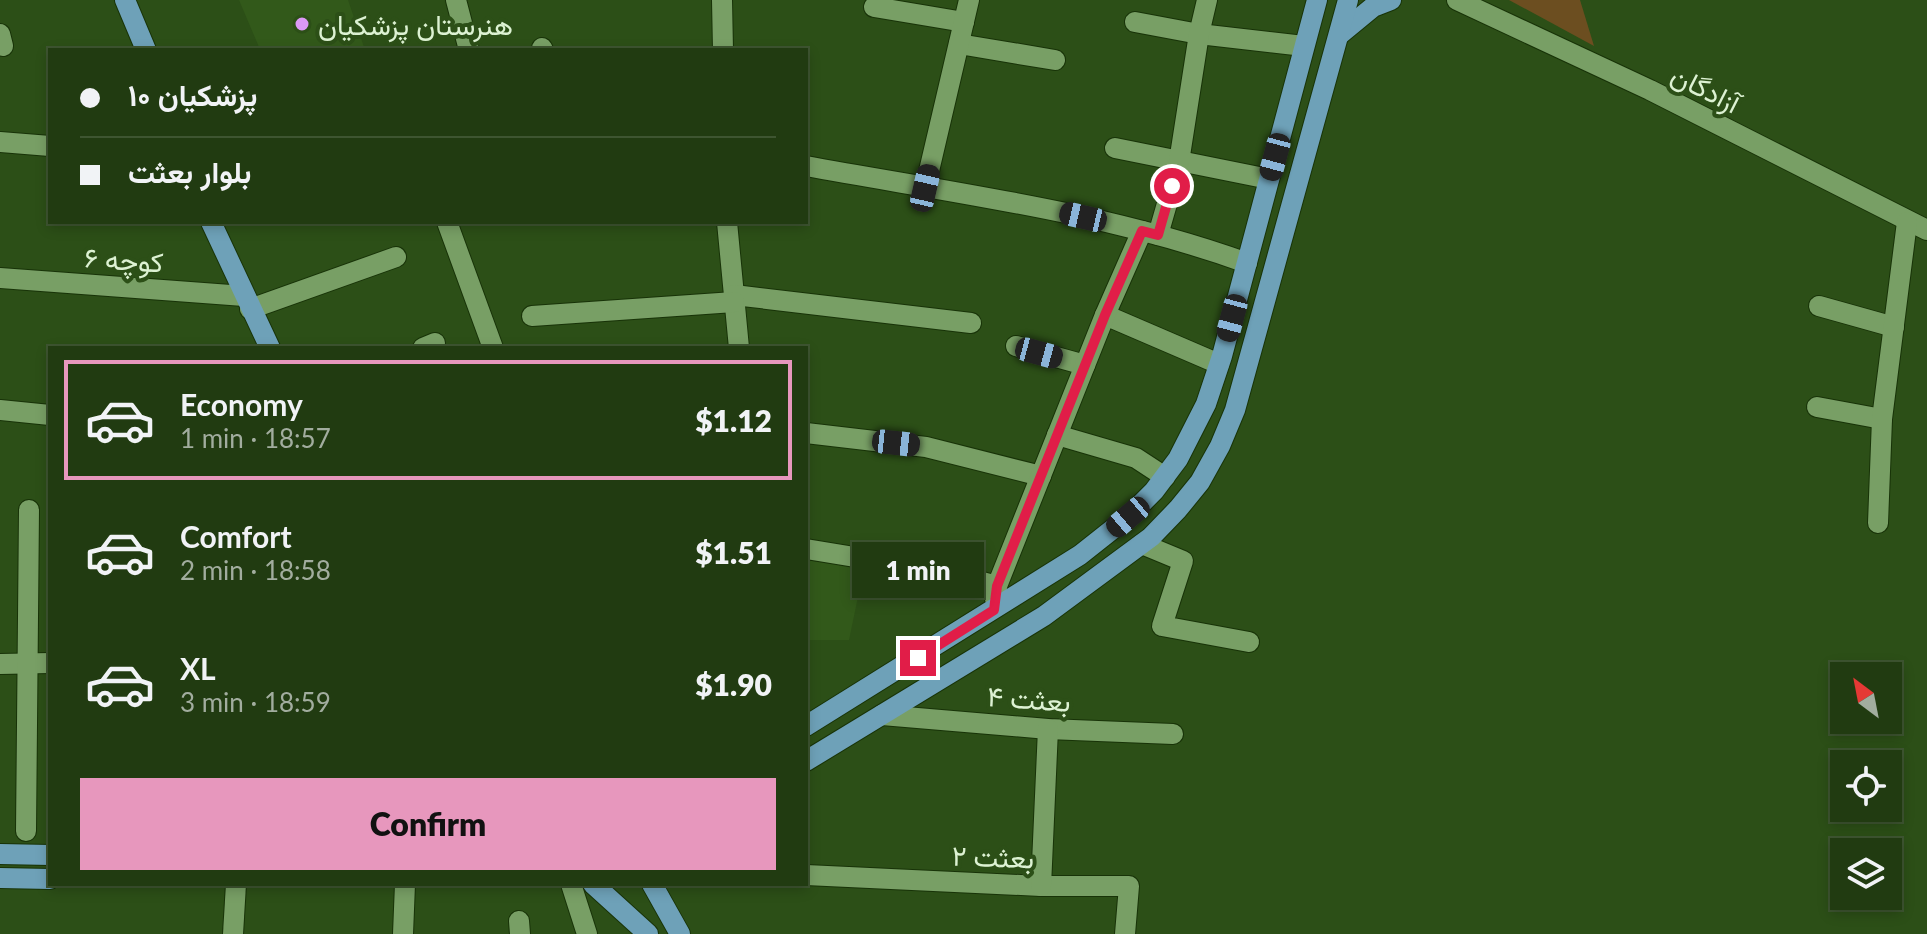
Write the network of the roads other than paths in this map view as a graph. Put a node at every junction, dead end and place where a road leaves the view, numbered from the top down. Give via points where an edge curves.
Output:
1 (125, 0) edge
2 (456, 0) edge
3 (722, 0) edge
4 (969, 0) edge
5 (1207, 0) edge
6 (1317, 0) edge
7 (1348, 0) edge
8 (1391, 0) edge
9 (1457, 0) edge
10 (874, 7) dead end
11 (964, 22) junction
12 (1135, 22) dead end
13 (1199, 34) junction
14 (1339, 35) junction
15 (959, 44) junction
16 (1304, 46) junction
17 (145, 48) edge
18 (468, 48) edge
19 (723, 48) edge
20 (1055, 60) dead end
21 (0, 142) edge
22 (48, 146) edge
23 (1115, 148) dead end
24 (1179, 162) junction
25 (808, 166) edge
26 (1269, 179) junction
27 (925, 188) junction
28 (1907, 222) junction
29 (212, 224) edge
30 (448, 224) edge
31 (727, 224) edge
32 (1927, 230) edge
33 (1150, 233) junction
34 (396, 257) dead end
35 (1247, 263) junction
36 (0, 278) edge
37 (734, 299) junction
38 (247, 302) junction
39 (1819, 306) dead end
40 (1105, 315) junction
41 (532, 316) dead end
42 (971, 323) dead end
43 (1894, 327) junction
44 (269, 346) edge
45 (492, 346) edge
46 (739, 346) edge
47 (1016, 346) dead end
48 (1219, 364) junction
49 (1085, 365) junction
50 (1817, 407) dead end
51 (0, 410) edge
52 (48, 415) edge
53 (1882, 419) junction
54 (808, 433) edge
55 (1057, 435) junction
56 (1041, 476) junction
57 (1165, 477) junction
58 (29, 510) dead end
59 (1878, 523) dead end
60 (1142, 544) junction
61 (808, 549) edge
62 (997, 586) junction
63 (994, 610) junction
64 (1249, 642) dead end
65 (48, 663) edge
66 (0, 664) edge
67 (26, 664) junction
68 (882, 715) junction
69 (808, 724) edge
70 (1048, 729) junction
71 (1173, 734) dead end
72 (808, 760) edge
73 (26, 831) dead end
74 (0, 854) edge
75 (48, 855) edge
76 (808, 875) edge
77 (0, 878) edge
78 (48, 879) edge
79 (236, 886) edge
80 (405, 886) edge
81 (572, 886) edge
82 (595, 886) edge
83 (653, 886) edge
84 (1041, 886) junction
85 (233, 934) edge
86 (403, 934) edge
87 (587, 934) edge
88 (648, 934) edge
89 (680, 934) edge
90 (1125, 934) edge

1 - 17 main road
2 - 18 street
3 - 19 street
4 - 11 street
5 - 13 street
6 - 16 main road
7 - 14 main road
8 - 14 main road via 1373,7
9 - 28 street, آزادگان via 1650,90
10 - 11 street
11 - 15 street
12 - 13 street
13 - 16 street
13 - 24 street
14 - 60 main road via 1228,428 1190,496
15 - 20 street
15 - 27 street
16 - 26 main road
21 - 22 street
23 - 24 street
24 - 26 street
24 - 33 street
25 - 27 street
26 - 35 main road
27 - 33 street
28 - 32 street, آزادگان
28 - 43 street
29 - 38 main road
30 - 45 street
31 - 37 street
33 - 35 street
33 - 40 street
34 - 38 street
35 - 48 main road
36 - 38 street, کوچه ۶
37 - 41 street
37 - 42 street
37 - 46 street
38 - 44 main road
39 - 43 street
40 - 48 street
40 - 49 street
43 - 53 street
47 - 49 street
48 - 57 main road via 1192,433
49 - 55 street
50 - 53 street
51 - 52 street
53 - 59 street
54 - 56 street via 926,447
55 - 56 street
55 - 57 street via 1136,458
56 - 62 street
57 - 63 main road via 1105,536
58 - 67 street
60 - 64 street via 1183,561 1162,626
60 - 68 main road via 1044,616
61 - 62 street
62 - 63 street
63 - 69 main road
65 - 67 street
66 - 67 street
67 - 73 street
68 - 70 street, بعثت ۴
68 - 72 main road
70 - 71 street, بعثت ۴
70 - 84 street
74 - 75 main road
76 - 84 street, بعثت ۲
77 - 78 main road
79 - 85 street
80 - 86 street
81 - 87 street
82 - 88 main road
83 - 89 main road
84 - 90 street, بعثت ۲ via 1129,886

